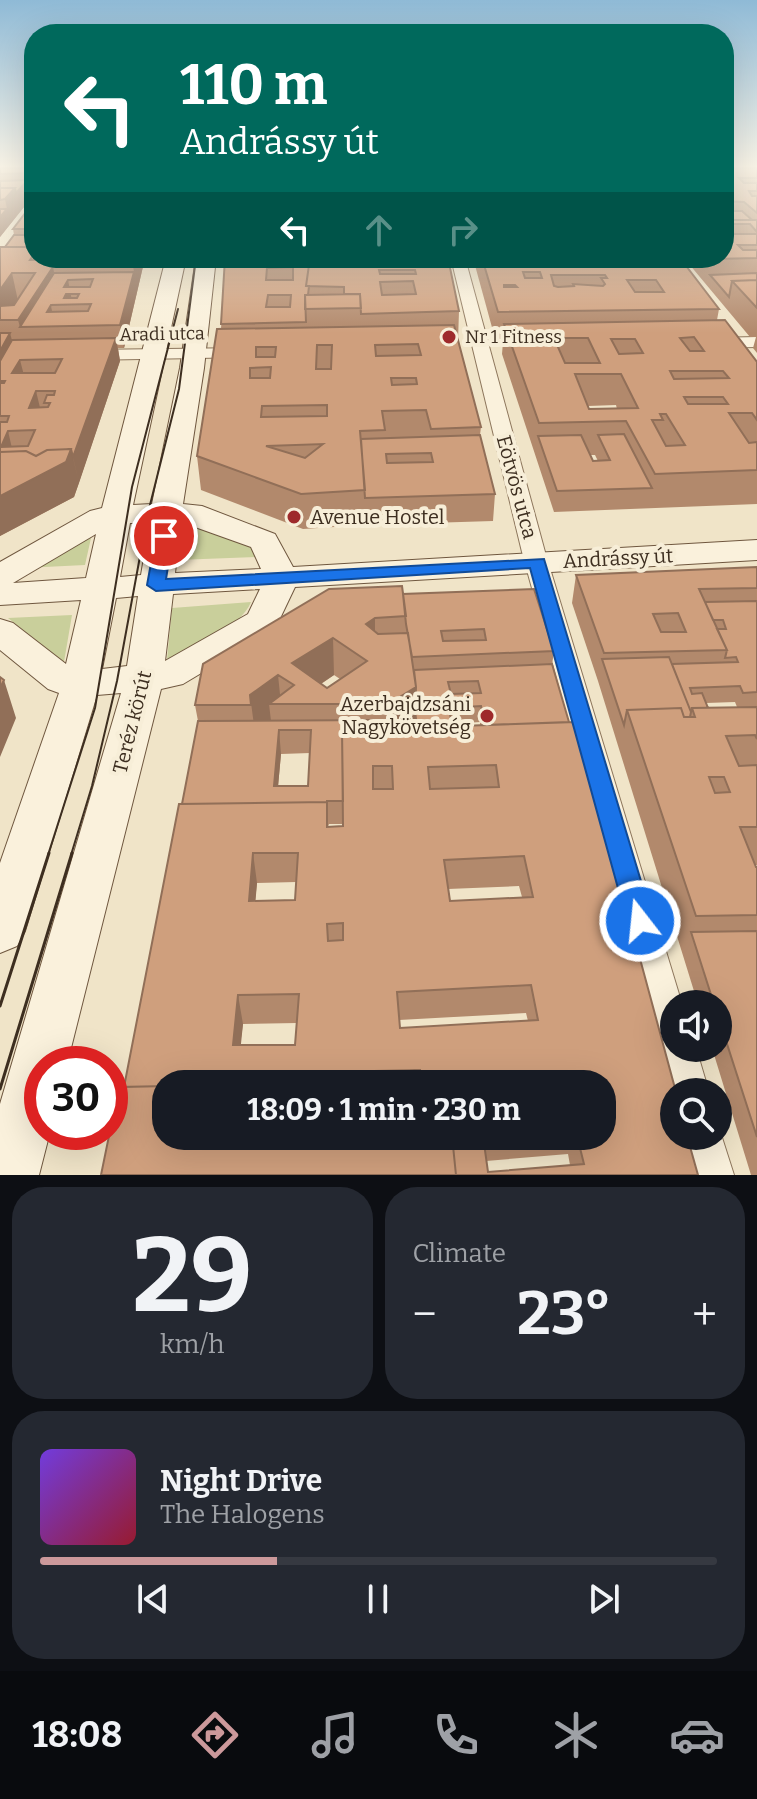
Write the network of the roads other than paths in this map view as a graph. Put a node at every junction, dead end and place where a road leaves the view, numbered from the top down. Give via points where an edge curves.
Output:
1 (174, 268) edge
2 (205, 268) edge
3 (460, 268) edge
4 (727, 336) junction
5 (757, 342) edge
6 (700, 343) edge
7 (265, 352) edge
8 (155, 354) junction
9 (194, 354) junction
10 (75, 355) edge
11 (749, 364) edge
12 (168, 512) junction
13 (117, 514) junction
14 (757, 550) edge
15 (537, 562) junction
16 (0, 576) edge
17 (282, 578) junction
18 (156, 585) junction
19 (100, 589) junction
20 (0, 594) edge
21 (0, 631) edge
22 (144, 680) junction
23 (82, 682) junction
24 (0, 931) edge
25 (660, 990) edge
26 (706, 1150) edge
27 (9, 1175) edge
28 (713, 1175) edge

1 - 8 main road
2 - 9 main road, Teréz körút
3 - 15 street, Eötvös utca
4 - 5 street
4 - 6 street
4 - 11 street
7 - 9 street, Aradi utca
8 - 9 street, Aradi utca
8 - 10 street, Aradi utca
8 - 13 main road
9 - 12 main road, Teréz körút
12 - 13 main road
12 - 17 main road via 191,513 264,541
12 - 18 main road, Teréz körút
13 - 16 main road
13 - 19 main road
14 - 15 main road, Andrássy út
15 - 17 main road, Andrássy út
15 - 25 street, Eötvös utca
17 - 18 main road, Andrássy út
17 - 22 main road via 262,621 170,675
18 - 19 main road, Andrássy út
18 - 22 main road, Teréz körút
19 - 20 main road, Andrássy út
19 - 23 main road
21 - 23 main road via 61,680
22 - 23 main road
22 - 27 main road, Teréz körút
23 - 24 main road
26 - 28 street

